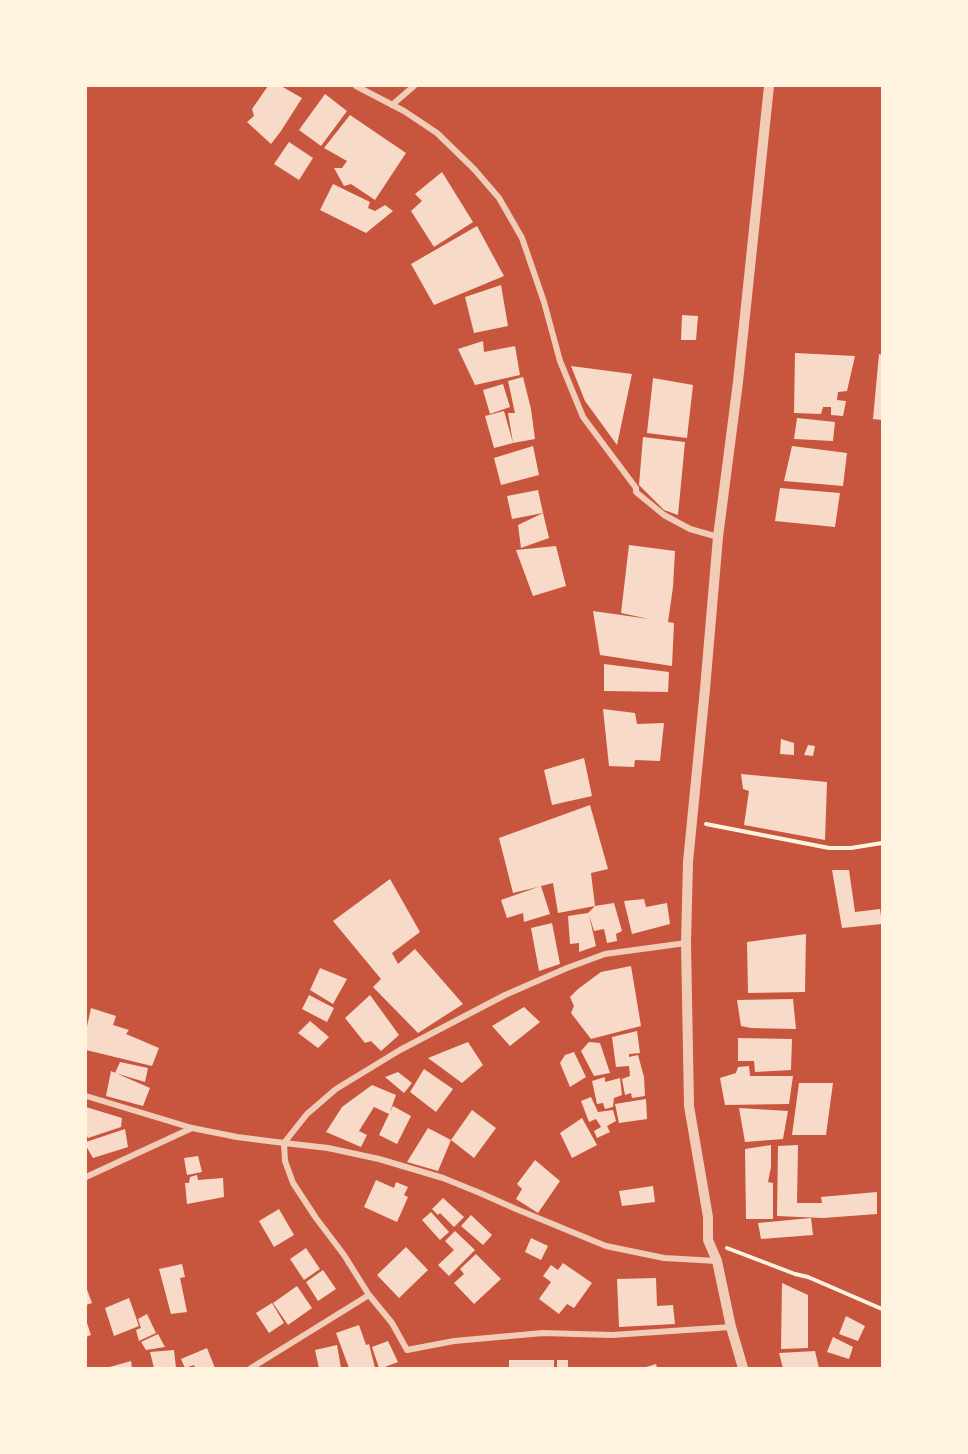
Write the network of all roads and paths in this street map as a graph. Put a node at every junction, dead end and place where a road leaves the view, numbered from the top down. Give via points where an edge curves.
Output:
1 (356, 86) edge
2 (414, 86) edge
3 (769, 86) edge
4 (392, 105) junction
5 (718, 537) junction
6 (692, 821) junction
7 (882, 843) edge
8 (686, 943) junction
9 (86, 1096) edge
10 (192, 1128) junction
11 (284, 1143) junction
12 (86, 1177) edge
13 (708, 1240) junction
14 (717, 1261) junction
15 (369, 1295) junction
16 (882, 1309) edge
17 (731, 1327) junction
18 (251, 1368) edge
19 (743, 1368) edge

1 - 4 street
2 - 4 street
3 - 5 street
4 - 5 street via 437,134 499,198 522,238 560,361 583,417 636,492 664,515 690,529
5 - 6 street
6 - 7 path via 829,848
6 - 8 street
8 - 11 street via 605,954 505,995 336,1089 307,1114
8 - 13 street via 689,1106 708,1217
9 - 10 street
10 - 11 street
10 - 12 street
11 - 14 street via 379,1159 443,1178 606,1246 664,1258
11 - 15 street via 293,1183
13 - 14 street
13 - 16 path
14 - 17 street
15 - 17 street via 392,1323 407,1350 454,1341 543,1333 612,1335
15 - 18 street
17 - 19 street

